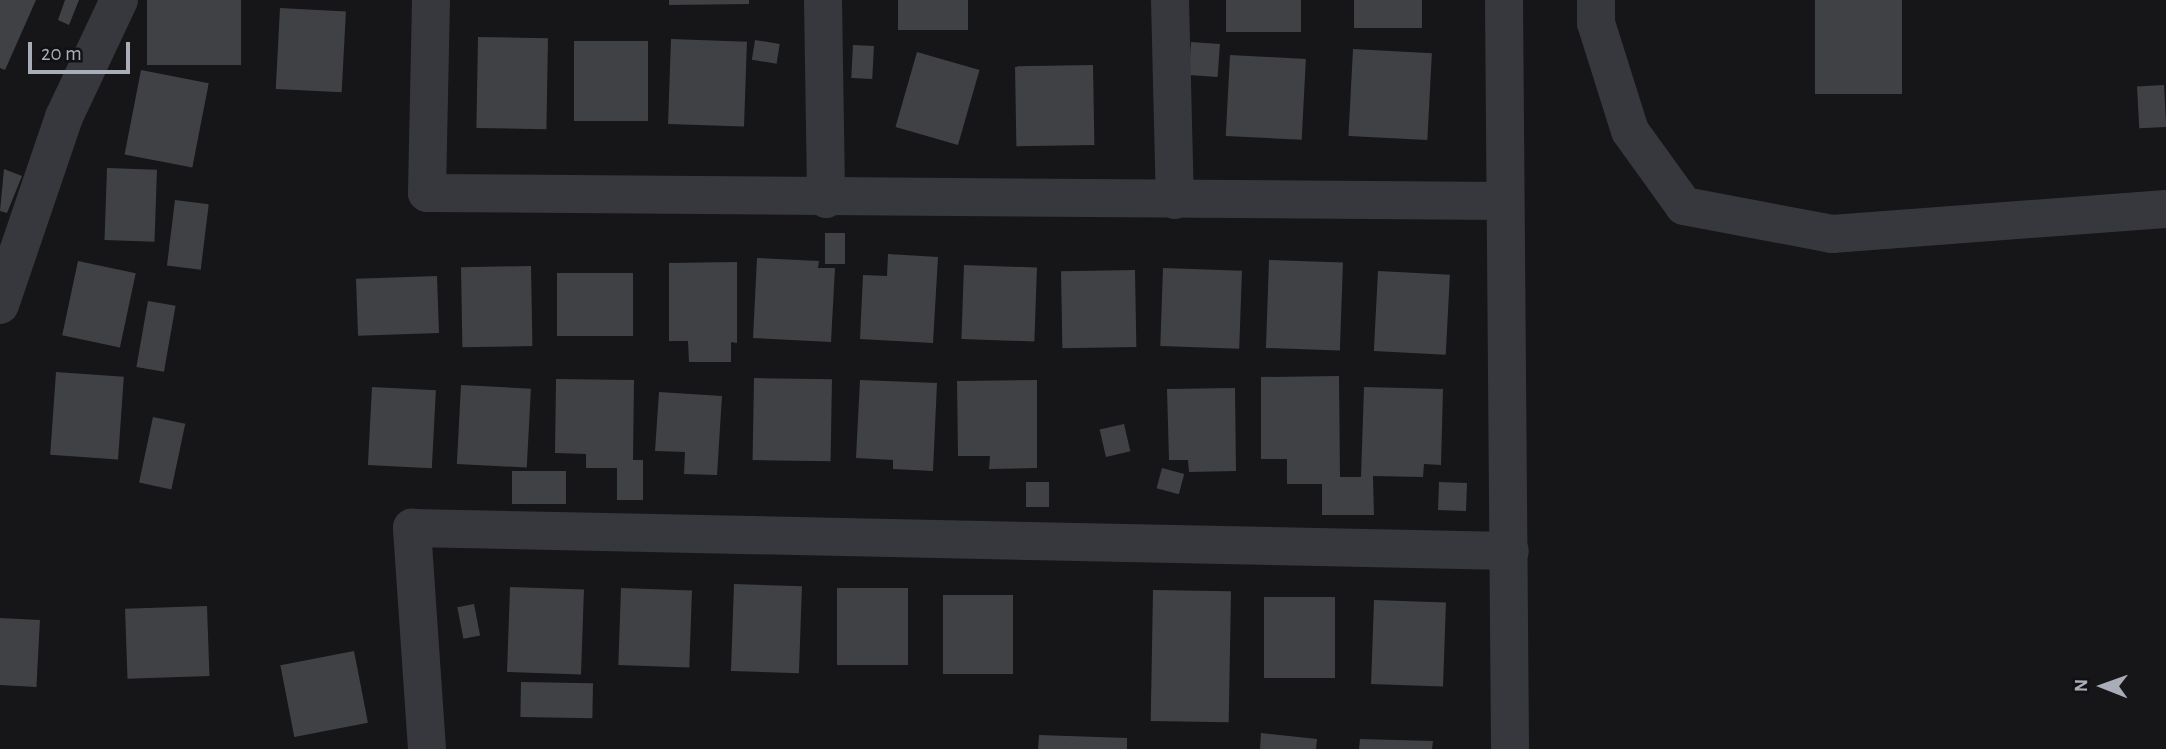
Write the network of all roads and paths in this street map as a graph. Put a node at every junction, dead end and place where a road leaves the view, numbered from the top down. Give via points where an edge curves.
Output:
1 (119, 0) edge
2 (431, 0) edge
3 (823, 0) edge
4 (1170, 0) edge
5 (1504, 0) edge
6 (1596, 0) edge
7 (826, 199) junction
8 (1175, 200) junction
9 (1505, 201) junction
10 (2166, 209) edge
11 (0, 305) edge
12 (1510, 551) junction
13 (428, 749) edge
14 (1510, 749) edge

1 - 11 street via 64,117
2 - 7 street via 427,193
3 - 7 street
4 - 8 street
5 - 9 street
6 - 10 street via 1596,23 1630,131 1685,206 1832,234
7 - 8 street
8 - 9 street
9 - 12 street
12 - 13 street via 412,527
12 - 14 street

